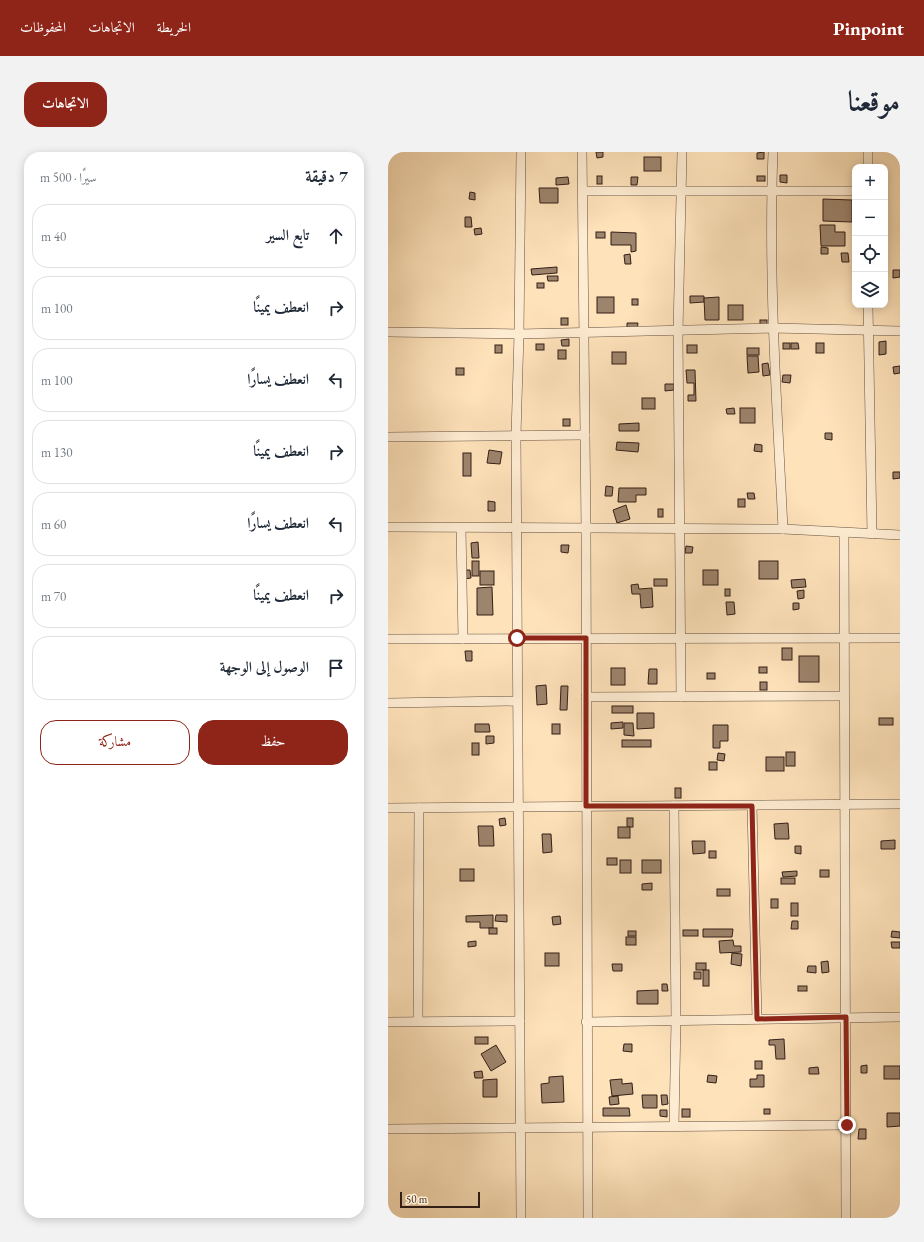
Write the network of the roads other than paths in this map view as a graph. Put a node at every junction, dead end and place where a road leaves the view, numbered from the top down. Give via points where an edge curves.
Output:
1 (521, 152) edge
2 (582, 152) edge
3 (682, 152) edge
4 (772, 152) edge
5 (868, 152) edge
6 (868, 164) edge
7 (682, 190) junction
8 (583, 191) junction
9 (771, 191) junction
10 (852, 191) edge
11 (868, 308) edge
12 (773, 328) junction
13 (868, 331) junction
14 (900, 331) edge
15 (388, 332) edge
16 (584, 332) junction
17 (678, 332) junction
18 (519, 334) junction
19 (585, 435) junction
20 (516, 436) junction
21 (388, 437) edge
22 (388, 527) edge
23 (461, 528) junction
24 (516, 528) junction
25 (586, 529) junction
26 (783, 529) junction
27 (679, 530) junction
28 (844, 533) junction
29 (872, 534) junction
30 (900, 535) edge
31 (388, 638) edge
32 (517, 638) junction
33 (586, 638) junction
34 (680, 638) junction
35 (845, 638) junction
36 (900, 638) edge
37 (464, 639) junction
38 (844, 696) junction
39 (586, 697) junction
40 (681, 697) junction
41 (517, 701) junction
42 (388, 703) edge
43 (845, 804) junction
44 (900, 804) edge
45 (586, 806) junction
46 (674, 806) junction
47 (752, 806) junction
48 (518, 807) junction
49 (388, 808) edge
50 (419, 808) junction
51 (846, 1017) junction
52 (900, 1017) edge
53 (757, 1019) junction
54 (520, 1020) junction
55 (676, 1020) junction
56 (418, 1021) junction
57 (388, 1022) edge
58 (586, 1022) junction
59 (674, 1125) junction
60 (847, 1125) junction
61 (589, 1126) junction
62 (520, 1128) junction
63 (388, 1129) edge
64 (521, 1218) edge
65 (588, 1218) edge
66 (846, 1218) edge

1 - 18 street
2 - 8 street
3 - 7 street
4 - 9 street
5 - 6 street
7 - 8 street
7 - 9 street
7 - 17 street
8 - 16 street
9 - 10 street
9 - 12 street
11 - 13 street
12 - 13 street
12 - 17 street
12 - 26 street
13 - 14 street
13 - 29 street
15 - 18 street
16 - 17 street
16 - 18 street
16 - 19 street
17 - 27 street
18 - 20 street
19 - 20 street
19 - 25 street
20 - 21 street
20 - 24 street
22 - 23 street
23 - 24 street
23 - 37 street
24 - 25 street
24 - 32 street
25 - 27 street
25 - 33 street
26 - 27 street
26 - 28 street
27 - 34 street
28 - 29 street
28 - 35 street
29 - 30 street
31 - 37 street
32 - 33 street
32 - 37 street
32 - 41 street
33 - 34 street
33 - 39 street
34 - 35 street
34 - 40 street
35 - 36 street
35 - 38 street
38 - 40 street
38 - 43 street
39 - 40 street
39 - 45 street
41 - 42 street
41 - 48 street
43 - 44 street
43 - 47 street
43 - 51 street
45 - 46 street
45 - 48 street
45 - 58 street
46 - 47 street
46 - 55 street
47 - 53 street
48 - 50 street
48 - 54 street
49 - 50 street
50 - 56 street
51 - 52 street
51 - 53 street
51 - 60 street
53 - 55 street
54 - 56 street
54 - 62 street
55 - 58 street
55 - 59 street
56 - 57 street
58 - 61 street
59 - 60 street
59 - 61 street
60 - 66 street
61 - 62 street
61 - 65 street
62 - 63 street
62 - 64 street

